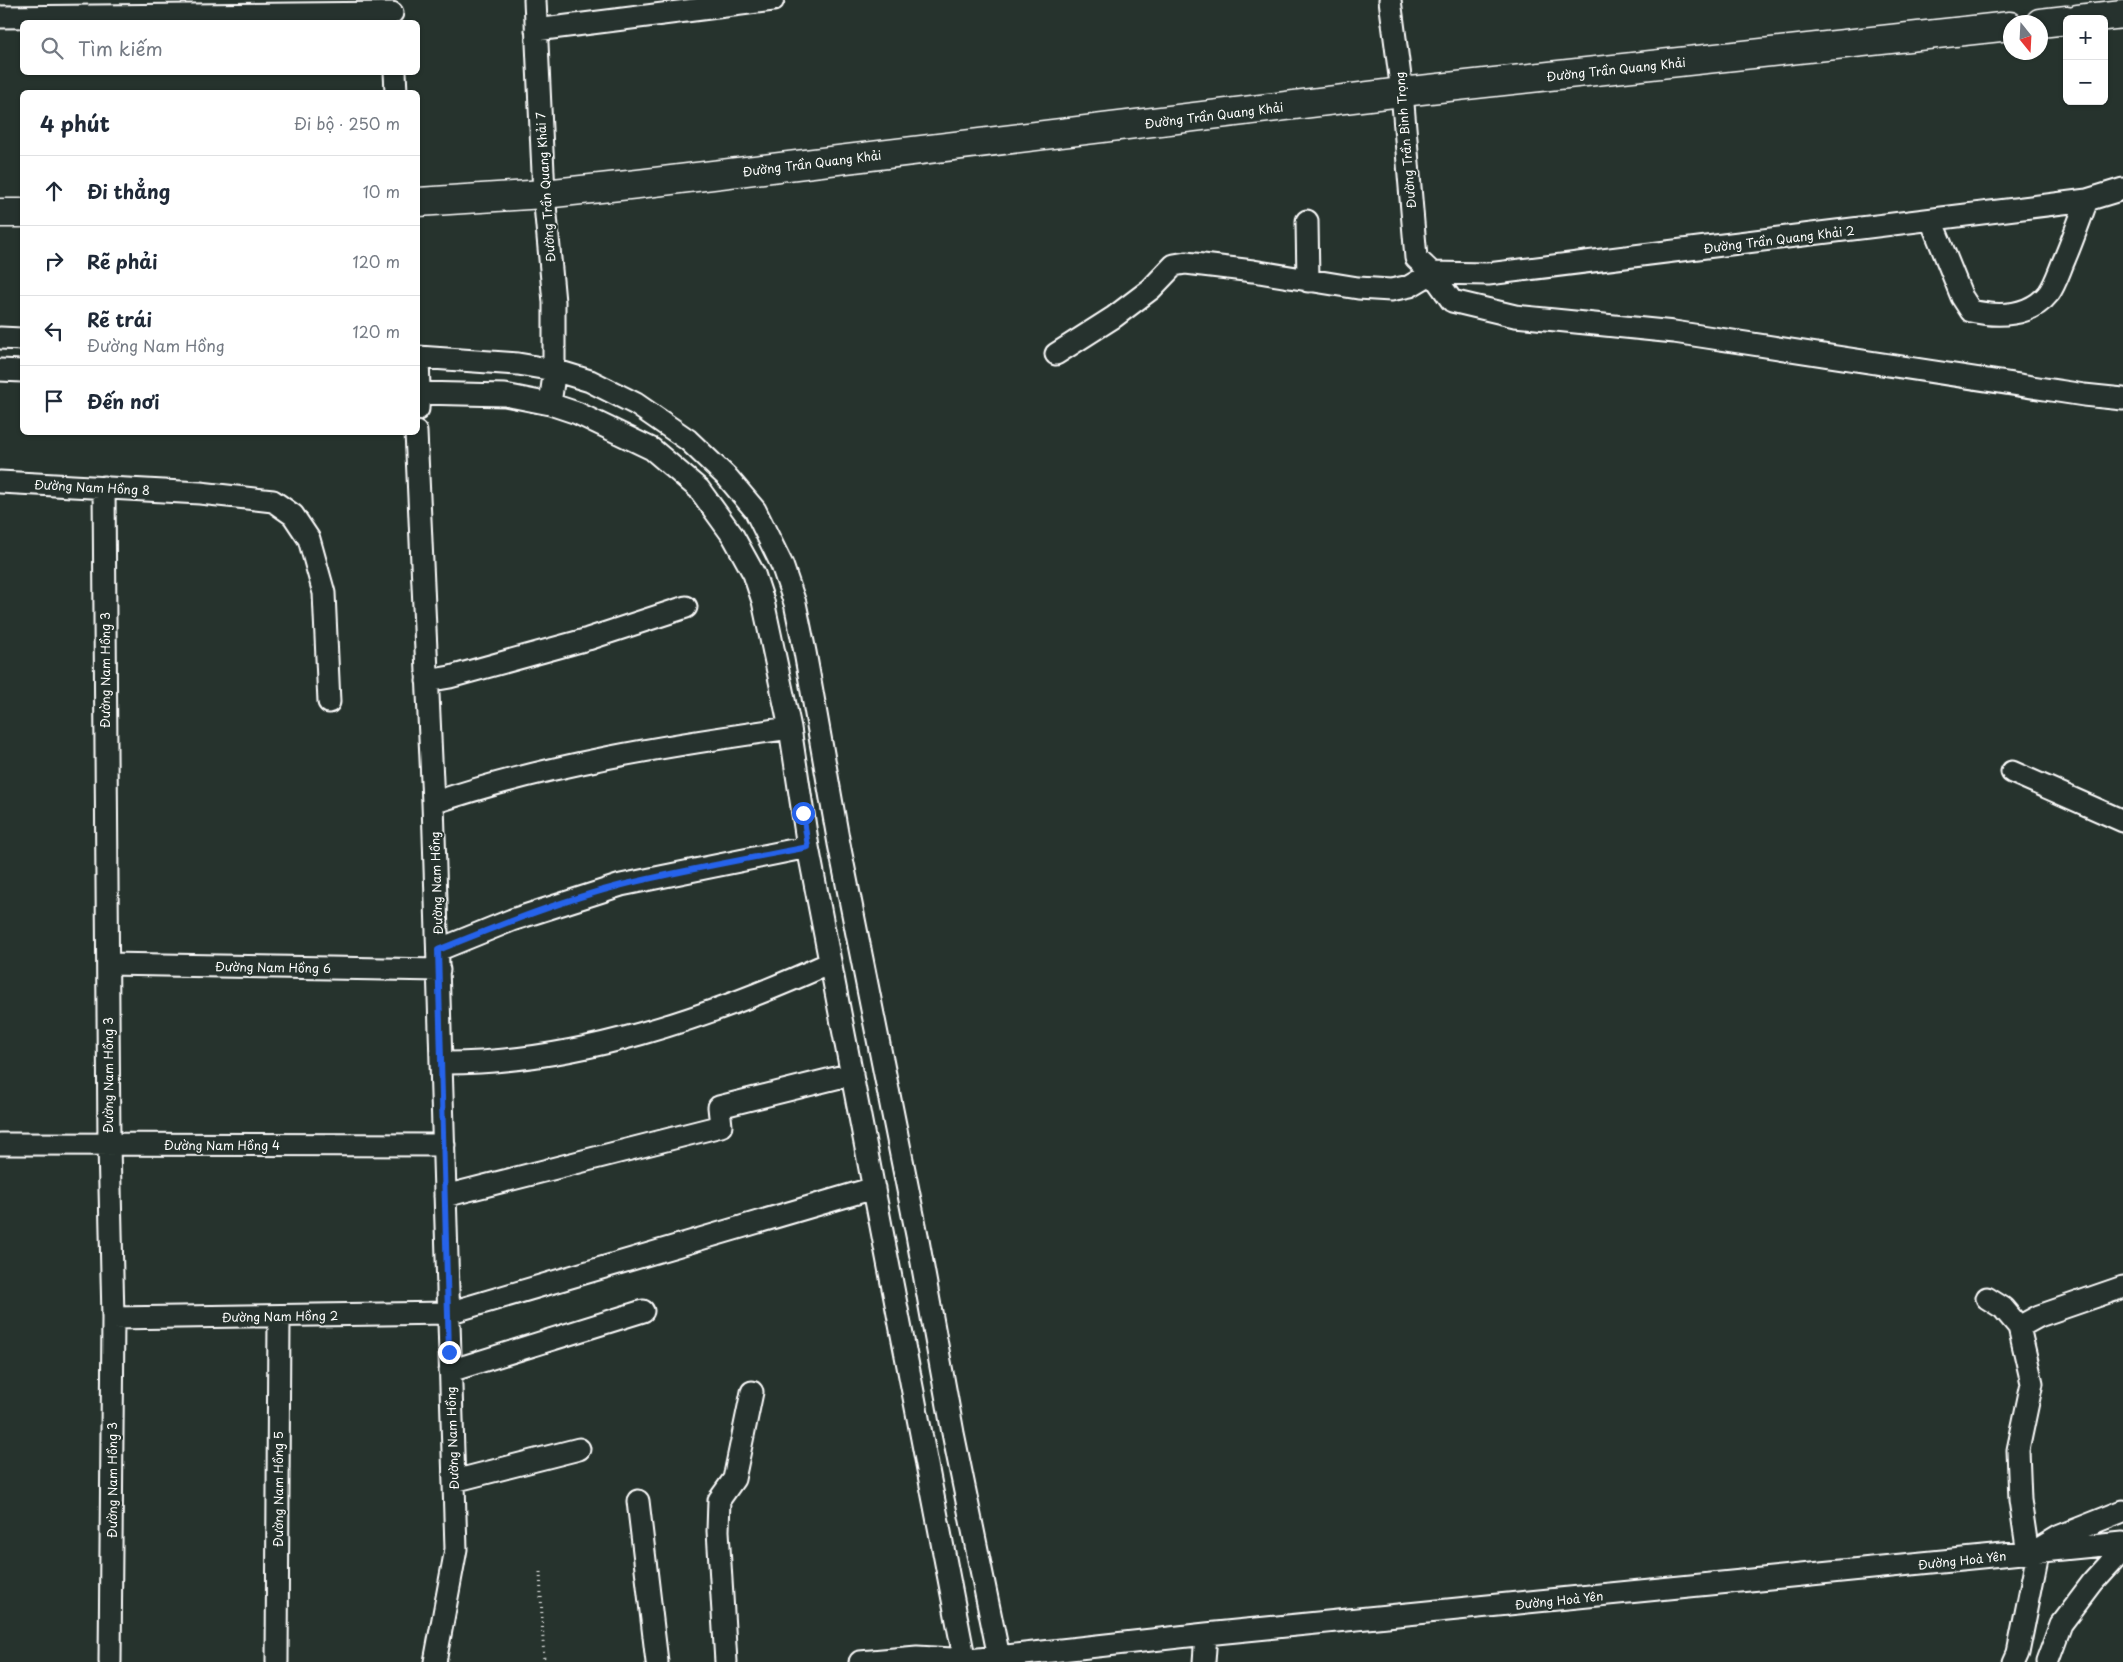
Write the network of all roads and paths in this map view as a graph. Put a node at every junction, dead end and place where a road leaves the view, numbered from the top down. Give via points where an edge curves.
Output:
1 (535, 0) edge
2 (773, 0) edge
3 (1390, 0) edge
4 (392, 12) edge
5 (2123, 14) edge
6 (2108, 16) edge
7 (0, 17) edge
8 (2063, 20) edge
9 (2048, 22) edge
10 (2003, 27) edge
11 (536, 30) junction
12 (395, 75) edge
13 (396, 90) edge
14 (1402, 92) junction
15 (2123, 189) edge
16 (544, 194) junction
17 (2087, 200) junction
18 (420, 202) edge
19 (0, 213) edge
20 (20, 213) edge
21 (1931, 220) junction
22 (1307, 221) dead end
23 (1432, 273) junction
24 (1308, 281) junction
25 (0, 338) edge
26 (20, 339) edge
27 (1056, 354) dead end
28 (420, 360) edge
29 (0, 370) edge
30 (20, 371) edge
31 (554, 373) junction
32 (420, 396) edge
33 (2123, 399) edge
34 (550, 402) junction
35 (416, 435) edge
36 (0, 482) edge
37 (104, 487) junction
38 (686, 607) dead end
39 (427, 681) junction
40 (329, 702) dead end
41 (790, 728) junction
42 (2012, 772) dead end
43 (434, 804) junction
44 (2123, 821) edge
45 (808, 847) junction
46 (439, 960) junction
47 (830, 963) junction
48 (108, 964) junction
49 (442, 1063) junction
50 (852, 1074) junction
51 (0, 1144) edge
52 (109, 1144) junction
53 (444, 1145) junction
54 (874, 1188) junction
55 (445, 1196) junction
56 (2123, 1287) edge
57 (1986, 1298) dead end
58 (643, 1311) dead end
59 (448, 1313) junction
60 (279, 1316) junction
61 (113, 1318) junction
62 (2019, 1327) junction
63 (450, 1371) junction
64 (752, 1392) dead end
65 (579, 1449) dead end
66 (454, 1481) junction
67 (638, 1501) dead end
68 (2123, 1511) edge
69 (2123, 1543) edge
70 (2123, 1549) edge
71 (2033, 1553) junction
72 (540, 1572) dead end
73 (1206, 1634) junction
74 (998, 1658) edge
75 (966, 1661) edge
76 (110, 1662) edge
77 (278, 1662) edge
78 (435, 1662) edge
79 (544, 1662) edge
80 (657, 1662) edge
81 (726, 1662) edge
82 (860, 1662) edge
83 (1204, 1662) edge
84 (2014, 1662) edge
85 (2047, 1662) edge

1 - 11 street, Đường Trần Quang Khải 7
2 - 11 street
3 - 14 street, Đường Trần Bình Trọng
4 - 7 street
5 - 6 main road
8 - 9 main road
10 - 14 main road, Đường Trần Quang Khải
11 - 16 street, Đường Trần Quang Khải 7
12 - 13 street
14 - 16 main road, Đường Trần Quang Khải
14 - 23 street, Đường Trần Bình Trọng via 1416,258
15 - 17 street, Đường Trần Quang Khải 2
16 - 18 main road, Đường Trần Quang Khải
16 - 31 street, Đường Trần Quang Khải 7 via 554,302
17 - 21 street, Đường Trần Quang Khải 2
17 - 21 street via 2049,293 2035,305 2017,313 1992,316 1971,310 1962,297
19 - 20 main road
21 - 23 street, Đường Trần Quang Khải 2 via 1488,274
22 - 24 street
23 - 24 street via 1410,286 1390,290
23 - 33 street, Đường Trần Bình Trọng via 1452,301 1516,316 1674,332
24 - 27 street via 1210,264 1186,262 1174,265 1121,311
25 - 26 street
28 - 31 street via 518,364
29 - 30 street
31 - 34 street, Đường Trần Quang Khải 7
31 - 74 street via 590,382 636,404 688,440 728,478 755,510 782,564 803,642 839,844
32 - 34 street via 505,395
34 - 41 street via 652,449 699,489 733,536 754,574 763,601
35 - 39 street, Đường Nam Hồng
36 - 37 street, Đường Nam Hồng 8
37 - 40 street, Đường Nam Hồng 8 via 273,501 293,515 309,539 324,593
37 - 48 street, Đường Nam Hồng 3
38 - 39 street via 588,639
39 - 43 street, Đường Nam Hồng
41 - 43 street via 661,747 565,767 470,791
41 - 45 street
42 - 44 street
43 - 46 street, Đường Nam Hồng
45 - 46 street via 621,886 512,920
45 - 47 street
46 - 48 street, Đường Nam Hồng 6
46 - 49 street, Đường Nam Hồng
47 - 49 street via 763,994 616,1041 555,1053
47 - 50 street
48 - 52 street, Đường Nam Hồng 3
49 - 53 street, Đường Nam Hồng
50 - 54 street
50 - 55 street via 719,1108 721,1126
51 - 52 street, Đường Nam Hồng 4
52 - 53 street, Đường Nam Hồng 4
52 - 61 street, Đường Nam Hồng 3
53 - 55 street, Đường Nam Hồng
54 - 59 street, Đường Nam Hồng 2
54 - 75 street
55 - 59 street, Đường Nam Hồng
56 - 62 street via 2039,1316
57 - 62 street via 2004,1308
58 - 63 street
59 - 60 street, Đường Nam Hồng 2
59 - 63 street, Đường Nam Hồng
60 - 61 street, Đường Nam Hồng 2
60 - 77 street, Đường Nam Hồng 5
61 - 76 street, Đường Nam Hồng 3
62 - 71 street via 2032,1384 2018,1450 2020,1500
63 - 66 street, Đường Nam Hồng
64 - 81 street via 734,1479 719,1500
65 - 66 street
66 - 78 street, Đường Nam Hồng via 456,1549
67 - 80 street
68 - 71 street via 2060,1536
69 - 71 street, Đường Hoà Yên
70 - 85 street via 2061,1624
71 - 73 street, Đường Hoà Yên
71 - 84 street
72 - 79 path
73 - 74 street, Đường Hoà Yên
73 - 83 street
74 - 75 street, Đường Hoà Yên
75 - 82 street via 917,1658

